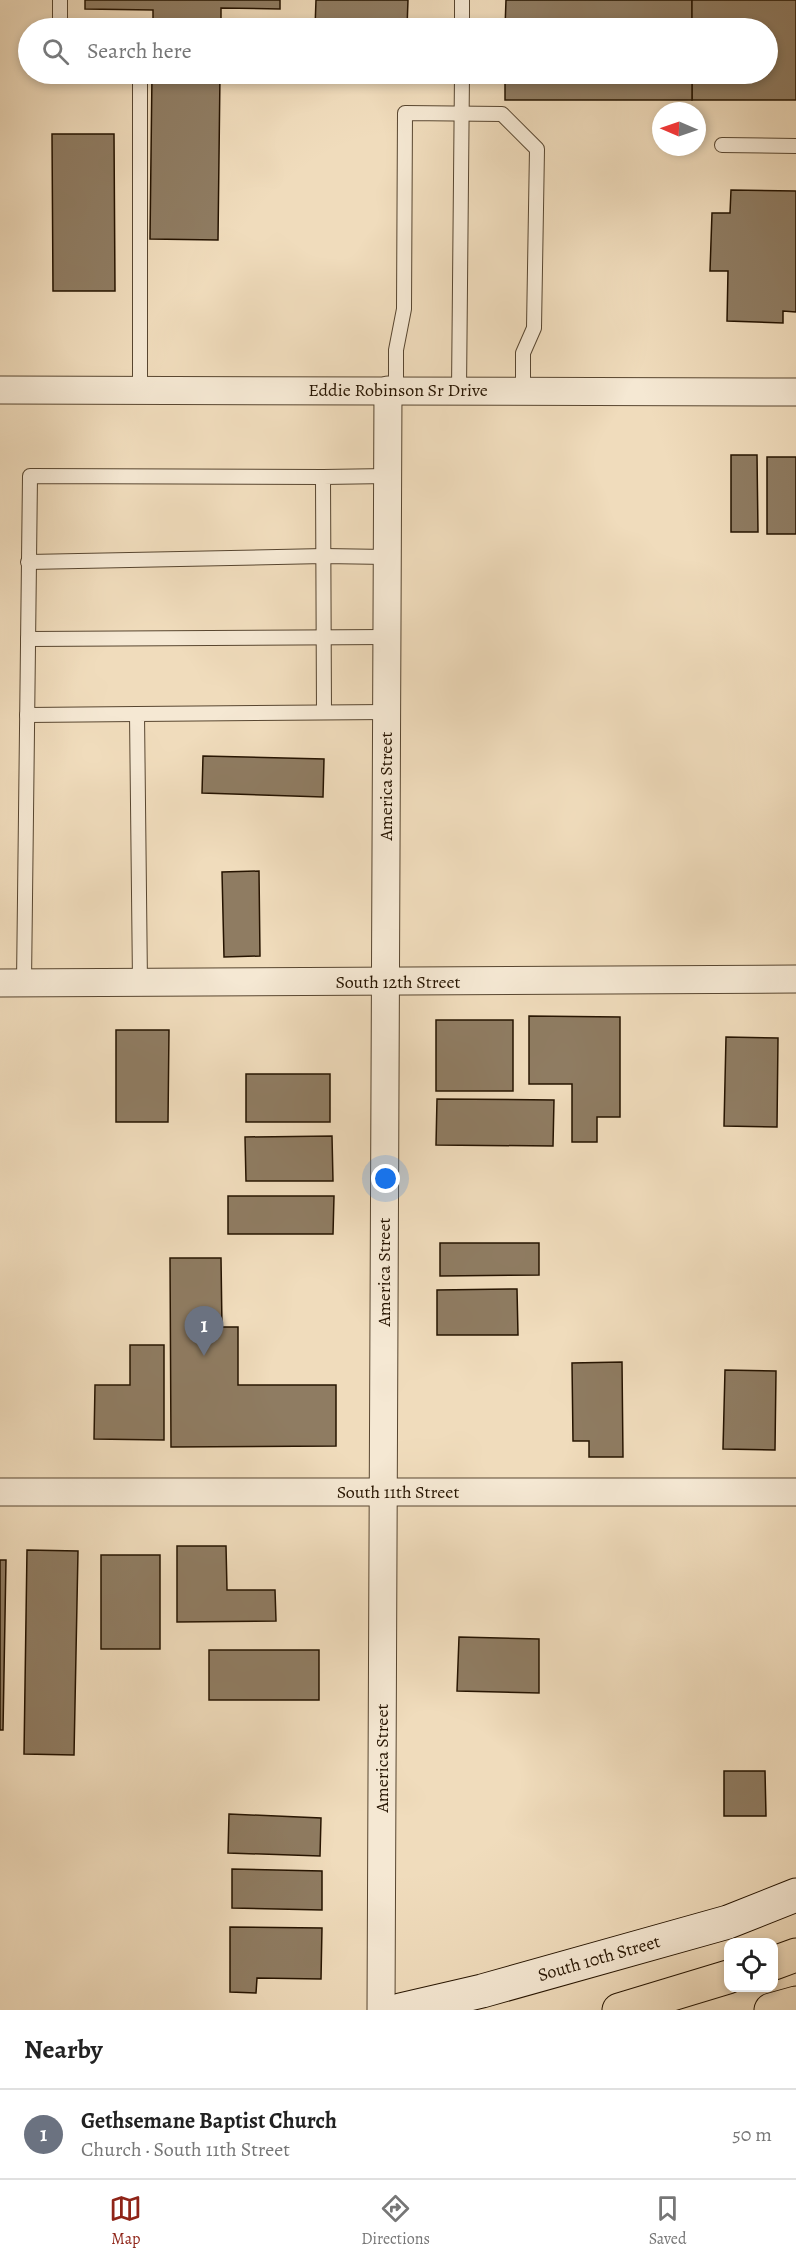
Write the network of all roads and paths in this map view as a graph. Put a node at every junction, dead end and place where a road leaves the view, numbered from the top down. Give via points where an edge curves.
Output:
1 (60, 0) edge
2 (462, 0) edge
3 (60, 18) edge
4 (462, 18) edge
5 (140, 84) edge
6 (462, 84) edge
7 (462, 113) junction
8 (722, 145) dead end
9 (796, 146) edge
10 (0, 390) edge
11 (140, 390) junction
12 (392, 390) junction
13 (459, 390) junction
14 (523, 391) junction
15 (796, 392) edge
16 (388, 476) junction
17 (323, 477) junction
18 (324, 556) junction
19 (387, 558) junction
20 (28, 562) junction
21 (387, 637) junction
22 (324, 638) junction
23 (28, 639) junction
24 (324, 712) junction
25 (387, 712) junction
26 (137, 714) junction
27 (27, 715) junction
28 (796, 980) edge
29 (386, 982) junction
30 (12, 983) edge
31 (140, 983) junction
32 (796, 1491) edge
33 (0, 1492) edge
34 (383, 1492) junction
35 (796, 1895) edge
36 (796, 1955) edge
37 (778, 1962) edge
38 (724, 1978) edge
39 (796, 2003) edge
40 (381, 2010) edge
41 (400, 2010) edge
42 (619, 2010) edge
43 (771, 2010) edge

1 - 3 lane
2 - 4 lane
5 - 11 lane
6 - 7 lane
7 - 12 lane via 405,113 404,309
7 - 13 lane
7 - 14 lane via 502,114 537,149 534,328 524,353
8 - 9 lane
10 - 11 street, Eddie Robinson Sr Drive
11 - 12 street, Eddie Robinson Sr Drive
12 - 13 street, Eddie Robinson Sr Drive
12 - 16 street, America Street
13 - 14 street, Eddie Robinson Sr Drive
14 - 15 street, Eddie Robinson Sr Drive
16 - 17 lane
16 - 19 street, America Street
17 - 18 lane
17 - 20 lane via 30,476
18 - 19 lane
18 - 20 lane
18 - 22 lane
19 - 21 street, America Street
20 - 23 lane
21 - 22 lane
21 - 25 street, America Street
22 - 23 lane
22 - 24 lane
23 - 27 lane
24 - 25 lane
24 - 26 lane
25 - 29 street, America Street
26 - 27 lane
26 - 31 lane
27 - 30 lane
28 - 29 street, South 12th Street
29 - 31 street, South 12th Street
29 - 34 street, America Street
30 - 31 street, South 12th Street
32 - 34 street, South 11th Street
33 - 34 street, South 11th Street
34 - 40 street, America Street
35 - 41 main road, South 10th Street via 728,1922
36 - 37 highway
38 - 42 highway
39 - 43 highway

